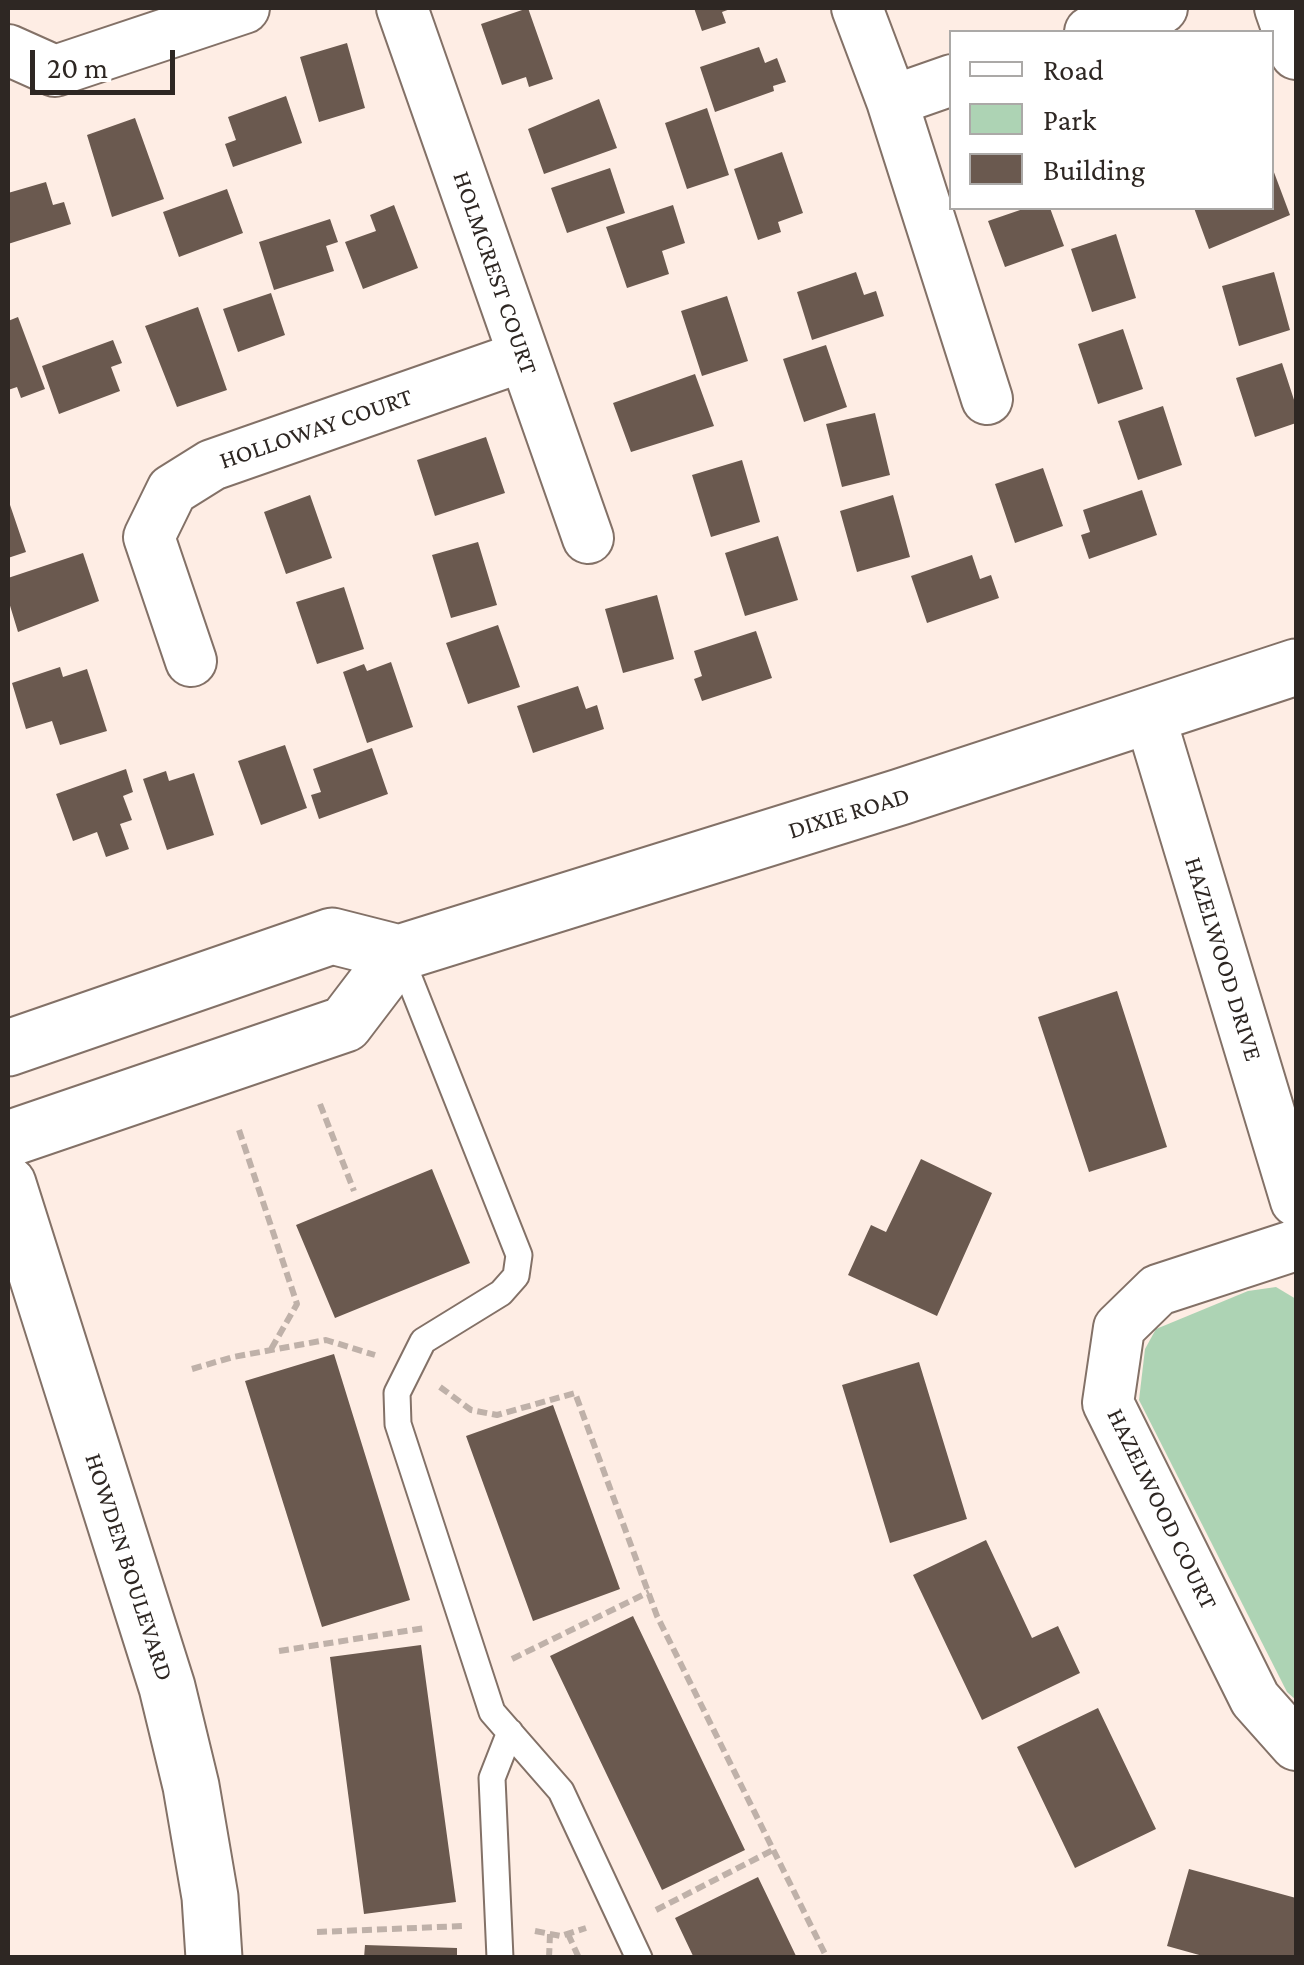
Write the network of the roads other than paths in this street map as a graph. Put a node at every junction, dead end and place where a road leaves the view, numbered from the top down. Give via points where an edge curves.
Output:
1 (244, 8) edge
2 (402, 8) edge
3 (857, 8) edge
4 (1162, 8) edge
5 (1280, 8) edge
6 (1096, 30) edge
7 (8, 50) edge
8 (1296, 54) edge
9 (949, 81) edge
10 (892, 101) junction
11 (524, 356) junction
12 (987, 399) dead end
13 (588, 538) dead end
14 (191, 661) dead end
15 (1296, 667) edge
16 (1150, 717) junction
17 (399, 953) junction
18 (8, 1048) edge
19 (8, 1139) edge
20 (8, 1184) edge
21 (1296, 1201) edge
22 (1296, 1246) edge
23 (510, 1732) junction
24 (1296, 1745) edge
25 (214, 1958) edge
26 (500, 1958) edge
27 (640, 1958) edge

1 - 7 street via 55,71
2 - 11 street, HOLMCREST COURT
3 - 10 street
4 - 6 street
5 - 8 street
9 - 10 street
10 - 12 street
11 - 13 street, HOLMCREST COURT
11 - 14 street, HOLLOWAY COURT via 212,465 172,490 149,537
15 - 16 main road, DIXIE ROAD
16 - 17 main road, DIXIE ROAD
16 - 21 street, HAZELWOOD DRIVE
17 - 18 main road via 332,936
17 - 19 main road via 346,1024
17 - 23 lane via 519,1255 516,1276 502,1293 424,1341 397,1393 398,1424 479,1674 492,1712
20 - 25 main road, HOWDEN BOULEVARD via 167,1688 198,1823
22 - 24 street, HAZELWOOD COURT via 1158,1290 1119,1328 1108,1403 1255,1699
23 - 26 lane via 492,1778
23 - 27 lane via 561,1791

